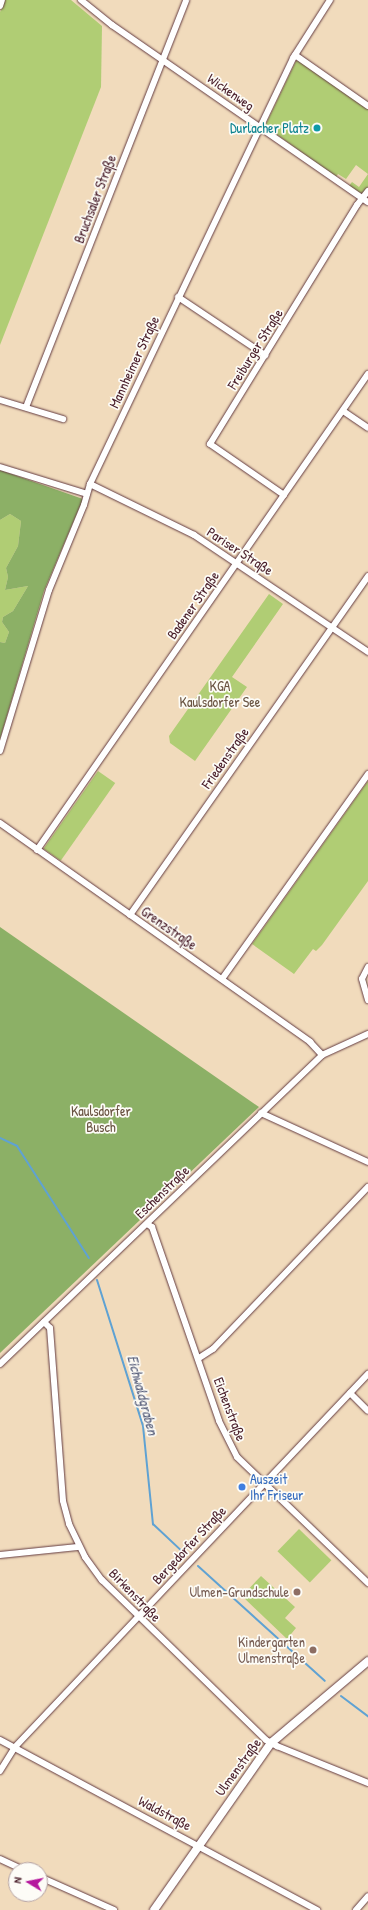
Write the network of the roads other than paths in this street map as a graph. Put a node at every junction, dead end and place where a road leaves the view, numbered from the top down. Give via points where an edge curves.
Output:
1 (2, 0) edge
2 (81, 0) edge
3 (186, 0) edge
4 (330, 0) edge
5 (0, 6) edge
6 (295, 55) junction
7 (162, 58) junction
8 (368, 106) edge
9 (259, 126) junction
10 (368, 191) edge
11 (365, 200) edge
12 (178, 297) junction
13 (265, 355) junction
14 (368, 374) edge
15 (0, 400) edge
16 (26, 407) junction
17 (343, 410) junction
18 (63, 420) dead end
19 (368, 428) edge
20 (0, 467) edge
21 (90, 484) junction
22 (87, 494) junction
23 (284, 495) junction
24 (237, 562) junction
25 (368, 576) edge
26 (332, 627) junction
27 (368, 652) edge
28 (0, 751) edge
29 (368, 774) edge
30 (0, 823) edge
31 (37, 850) junction
32 (130, 915) junction
33 (368, 967) edge
34 (222, 980) junction
35 (368, 1000) edge
36 (368, 1034) edge
37 (322, 1055) junction
38 (261, 1113) junction
39 (368, 1162) edge
40 (368, 1187) edge
41 (147, 1224) junction
42 (44, 1322) junction
43 (199, 1358) junction
44 (0, 1364) edge
45 (368, 1374) edge
46 (350, 1393) junction
47 (368, 1410) edge
48 (264, 1484) junction
49 (78, 1547) junction
50 (0, 1555) edge
51 (368, 1583) edge
52 (138, 1616) junction
53 (368, 1661) edge
54 (0, 1740) edge
55 (271, 1743) junction
56 (15, 1747) junction
57 (0, 1771) edge
58 (368, 1783) edge
59 (199, 1845) junction
60 (48, 1881) edge
61 (368, 1896) edge
62 (114, 1910) edge
63 (154, 1910) edge
64 (317, 1910) edge
65 (356, 1910) edge

1 - 5 street
2 - 7 street, Wickenweg via 112,25
3 - 7 street, Bruchsaler Straße
4 - 6 street, Mannheimer Straße
6 - 8 street
6 - 9 street, Mannheimer Straße
7 - 9 street, Wickenweg
7 - 16 street, Bruchsaler Straße
9 - 11 street, Wickenweg
9 - 12 street, Mannheimer Straße
10 - 11 street, Freiburger Straße
11 - 13 street, Freiburger Straße
12 - 13 street
12 - 21 street, Mannheimer Straße
13 - 23 street, Freiburger Straße via 210,444
14 - 17 street, Badener Straße
15 - 16 street
16 - 18 street
17 - 19 street
17 - 23 street, Badener Straße
20 - 22 street
21 - 22 street, Mannheimer Straße
21 - 24 street, Pariser Straße via 194,535
22 - 28 street, Mannheimer Straße via 49,590
23 - 24 street, Badener Straße
24 - 26 street, Pariser Straße
24 - 31 street, Badener Straße
25 - 26 street, Friedenstraße
26 - 27 street, Pariser Straße
26 - 32 street, Friedenstraße
29 - 34 street
30 - 31 street, Grenzstraße
31 - 32 street, Grenzstraße
32 - 34 street, Grenzstraße
33 - 35 street via 362,979
34 - 37 street, Grenzstraße via 310,1042
36 - 37 street, Eschenstraße
37 - 38 street, Eschenstraße
38 - 39 street
38 - 41 street, Eschenstraße
40 - 43 street via 213,1349
41 - 42 street, Eschenstraße
41 - 43 street, Eichenstraße via 152,1227
42 - 44 street, Eschenstraße
42 - 49 street, Birkenstraße via 50,1328 63,1501
43 - 48 street, Eichenstraße via 230,1446 237,1457
45 - 46 street, Bergedorfer Straße
46 - 47 street
46 - 48 street, Bergedorfer Straße
48 - 51 street, Eichenstraße
48 - 52 street, Bergedorfer Straße
49 - 50 street
49 - 52 street, Birkenstraße via 102,1580
52 - 55 street, Birkenstraße
52 - 56 street, Bergedorfer Straße
53 - 55 street, Ulmenstraße
54 - 56 street, Waldstraße
55 - 58 street, Birkenstraße
55 - 59 street, Ulmenstraße
56 - 57 street, Bergedorfer Straße
56 - 59 street, Waldstraße
59 - 63 street, Ulmenstraße
59 - 64 street, Waldstraße
60 - 62 street
61 - 65 street

